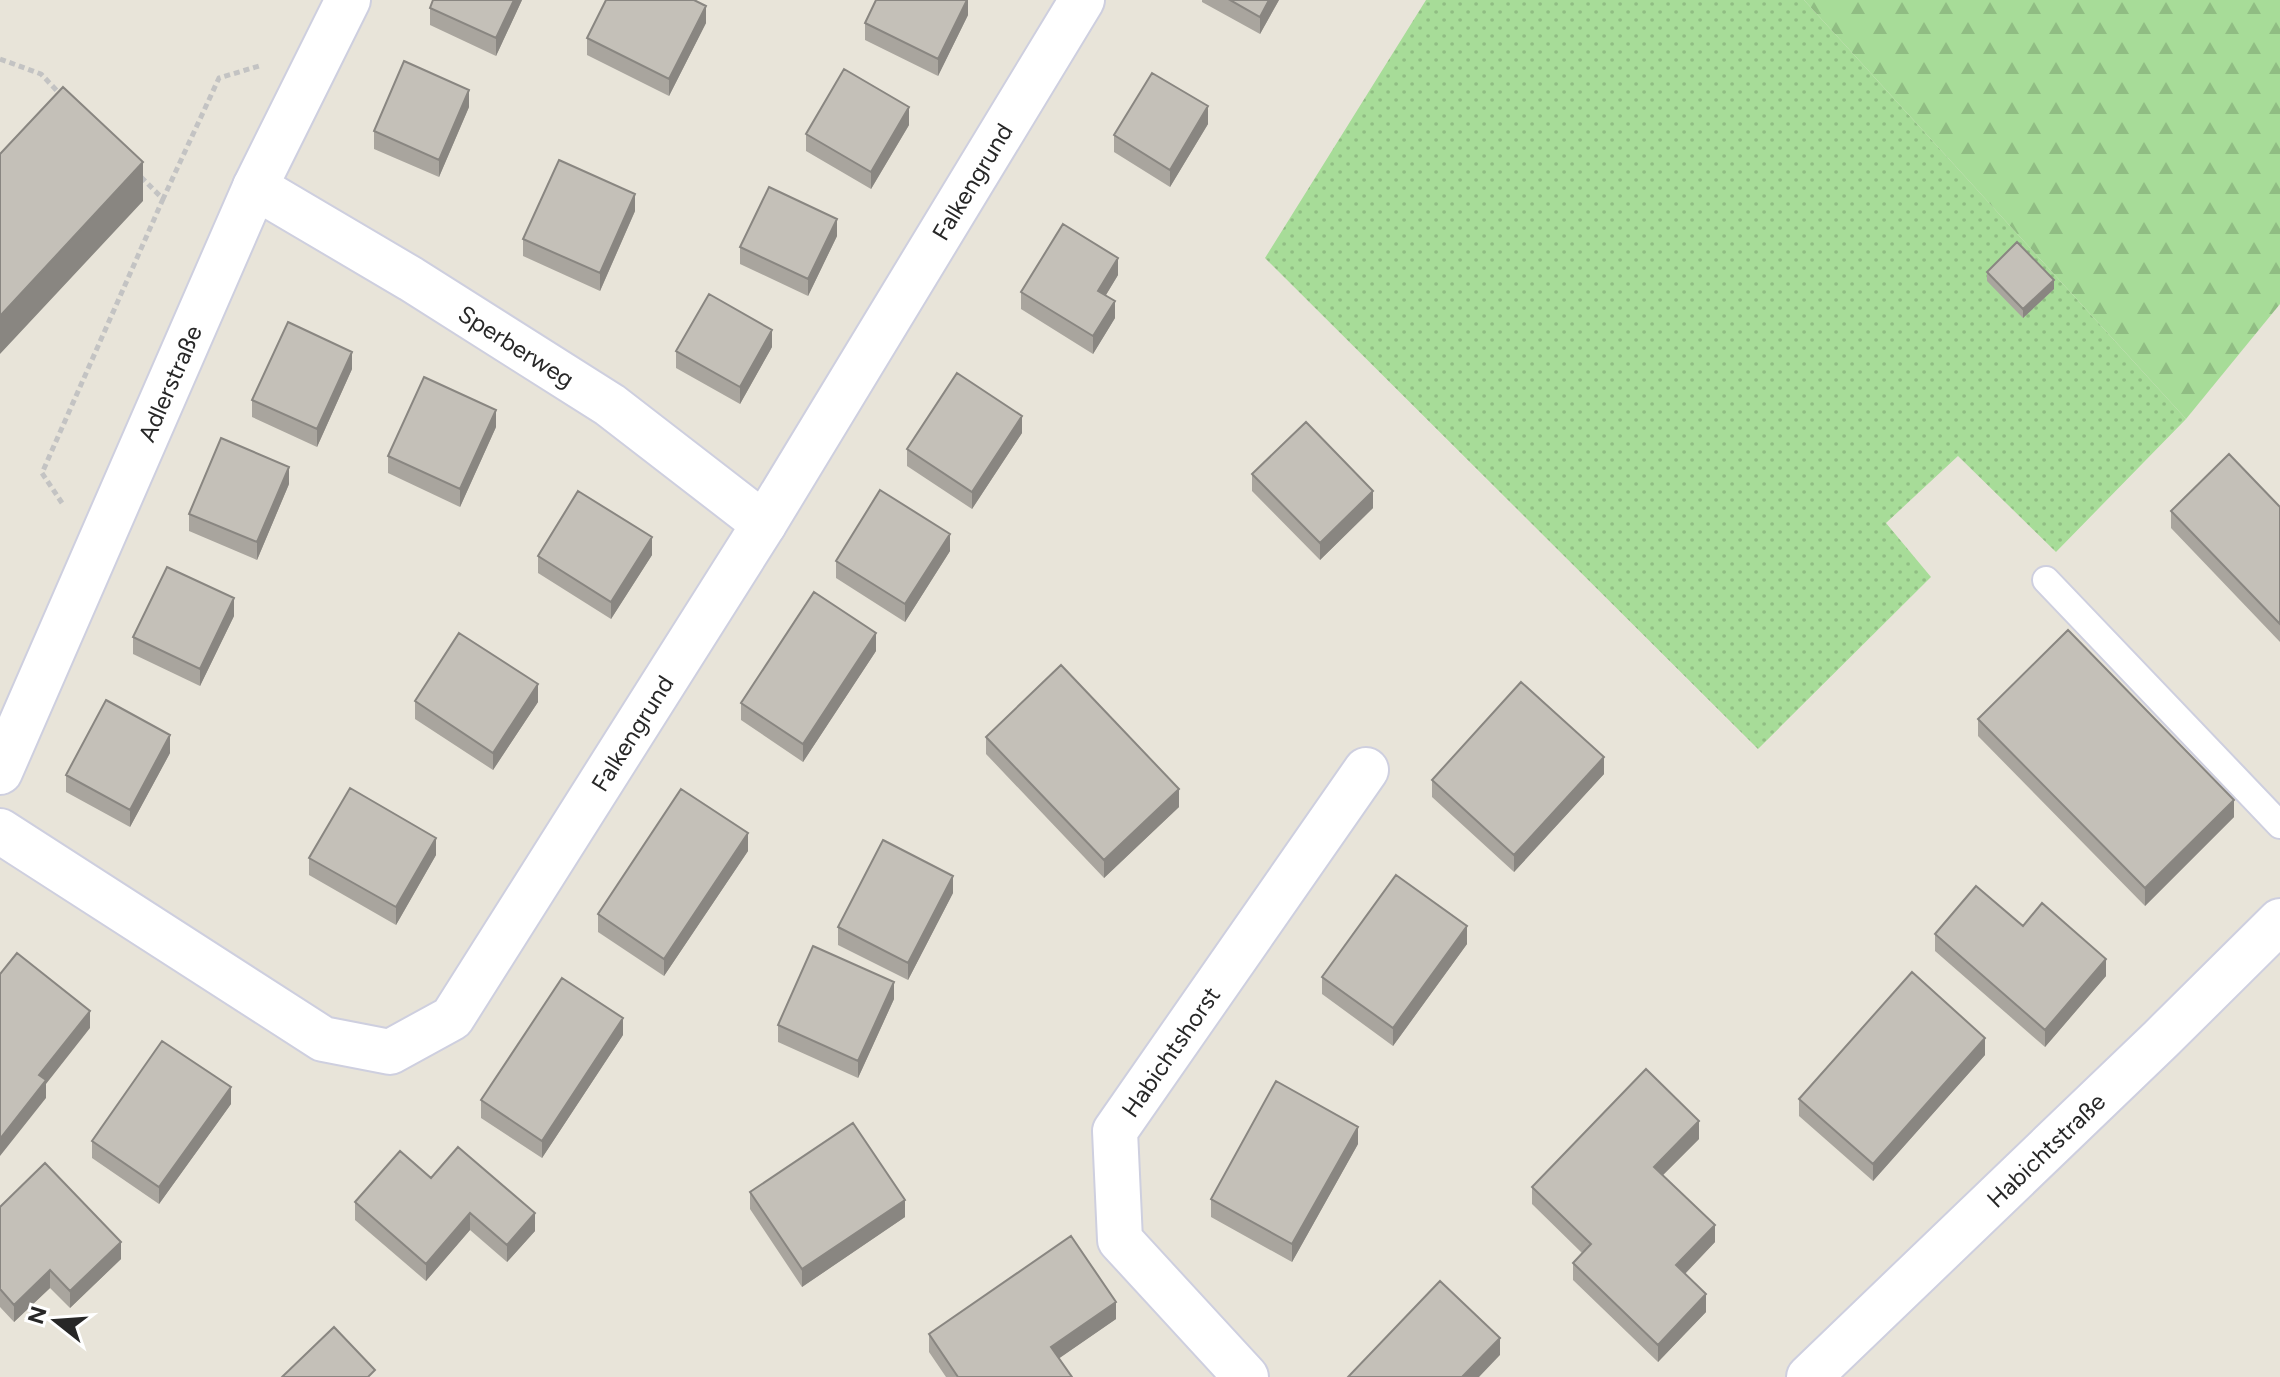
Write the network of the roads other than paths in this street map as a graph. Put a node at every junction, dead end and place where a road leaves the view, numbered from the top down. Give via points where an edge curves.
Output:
1 (348, 0) edge
2 (1082, 0) edge
3 (255, 187) junction
4 (764, 524) junction
5 (2046, 580) dead end
6 (1366, 770) dead end
7 (0, 772) edge
8 (2280, 825) edge
9 (0, 831) edge
10 (2280, 921) edge
11 (1246, 1377) edge
12 (1809, 1377) edge

1 - 3 street, Adlerstraße
2 - 4 street, Falkengrund
3 - 4 street, Sperberweg via 610,405
3 - 7 street, Adlerstraße
4 - 9 street, Falkengrund via 452,1018 390,1052 323,1039
5 - 8 lane
6 - 11 street, Habichtshorst via 1115,1131 1120,1240
10 - 12 street, Habichtstraße

